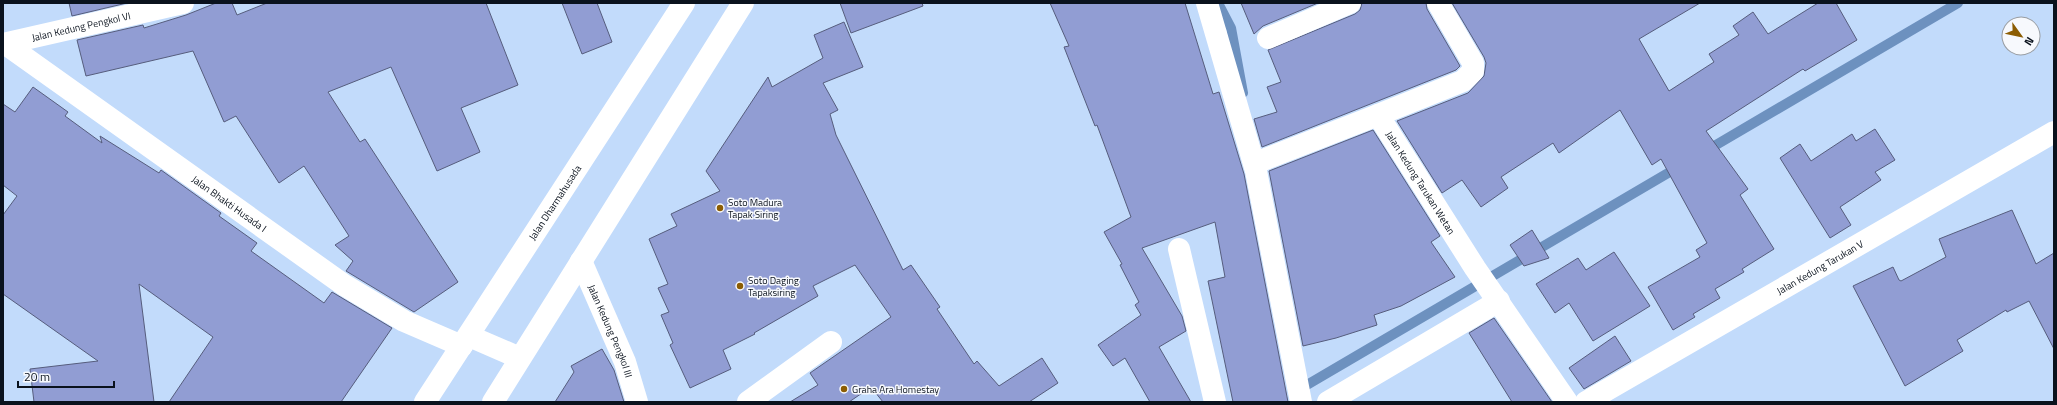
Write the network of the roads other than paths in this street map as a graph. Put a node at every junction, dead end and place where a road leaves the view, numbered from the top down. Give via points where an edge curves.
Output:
1 (183, 3) edge
2 (684, 3) edge
3 (743, 3) edge
4 (1207, 3) edge
5 (1350, 3) edge
6 (1438, 3) edge
7 (1268, 38) dead end
8 (5, 45) edge
9 (1378, 115) junction
10 (2054, 132) edge
11 (1263, 160) dead end
12 (1179, 249) dead end
13 (581, 261) junction
14 (1496, 298) junction
15 (466, 341) junction
16 (831, 342) dead end
17 (520, 358) junction
18 (425, 402) edge
19 (493, 402) edge
20 (636, 402) edge
21 (748, 402) edge
22 (1215, 402) edge
23 (1301, 402) edge
24 (1328, 402) edge
25 (1567, 402) edge
26 (1586, 402) edge

1 - 8 street, Jalan Kedung Pengkol VI
2 - 15 street, Jalan Dharmahusada
3 - 13 street
4 - 23 street via 1256,171
5 - 7 street
6 - 9 street via 1473,63 1473,71 1463,82
8 - 15 street, Jalan Bhakti Husada I via 344,285 404,321
9 - 11 street
9 - 14 street, Jalan Kedung Tarukan Wetan
10 - 26 street, Jalan Kedung Tarukan V
12 - 22 street
13 - 17 street
13 - 20 street, Jalan Kedung Pengkol III via 625,362
14 - 24 street
14 - 25 street, Jalan Kedung Tarukan Wetan
15 - 17 street, Jalan Bhakti Husada I
15 - 18 street, Jalan Dharmahusada
16 - 21 street
17 - 19 street

